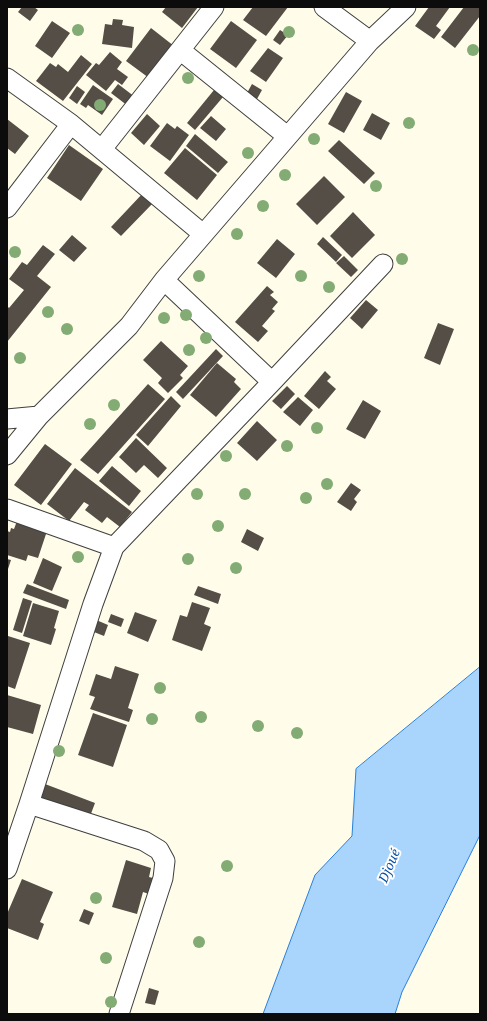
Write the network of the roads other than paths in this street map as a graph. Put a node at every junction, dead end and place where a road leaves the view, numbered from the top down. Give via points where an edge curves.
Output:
1 (214, 7) edge
2 (324, 7) edge
3 (406, 7) edge
4 (370, 41) junction
5 (180, 50) junction
6 (7, 78) edge
7 (71, 124) junction
8 (287, 136) junction
9 (102, 149) junction
10 (7, 208) edge
11 (203, 234) junction
12 (383, 264) dead end
13 (164, 280) junction
14 (272, 382) junction
15 (39, 416) junction
16 (7, 419) edge
17 (7, 455) edge
18 (7, 509) edge
19 (114, 547) junction
20 (29, 804) junction
21 (7, 869) edge
22 (118, 1014) edge

1 - 5 street
2 - 4 street
3 - 4 street
4 - 8 street
5 - 8 street
5 - 9 street
6 - 7 street
7 - 9 street
7 - 10 street
8 - 11 street
9 - 11 street
11 - 13 street
12 - 14 street
13 - 14 street
13 - 15 street via 129,326
14 - 19 street
15 - 16 street
15 - 17 street
18 - 19 street
19 - 20 street via 93,604
20 - 21 street
20 - 22 street via 144,841 159,850 165,861 164,878

